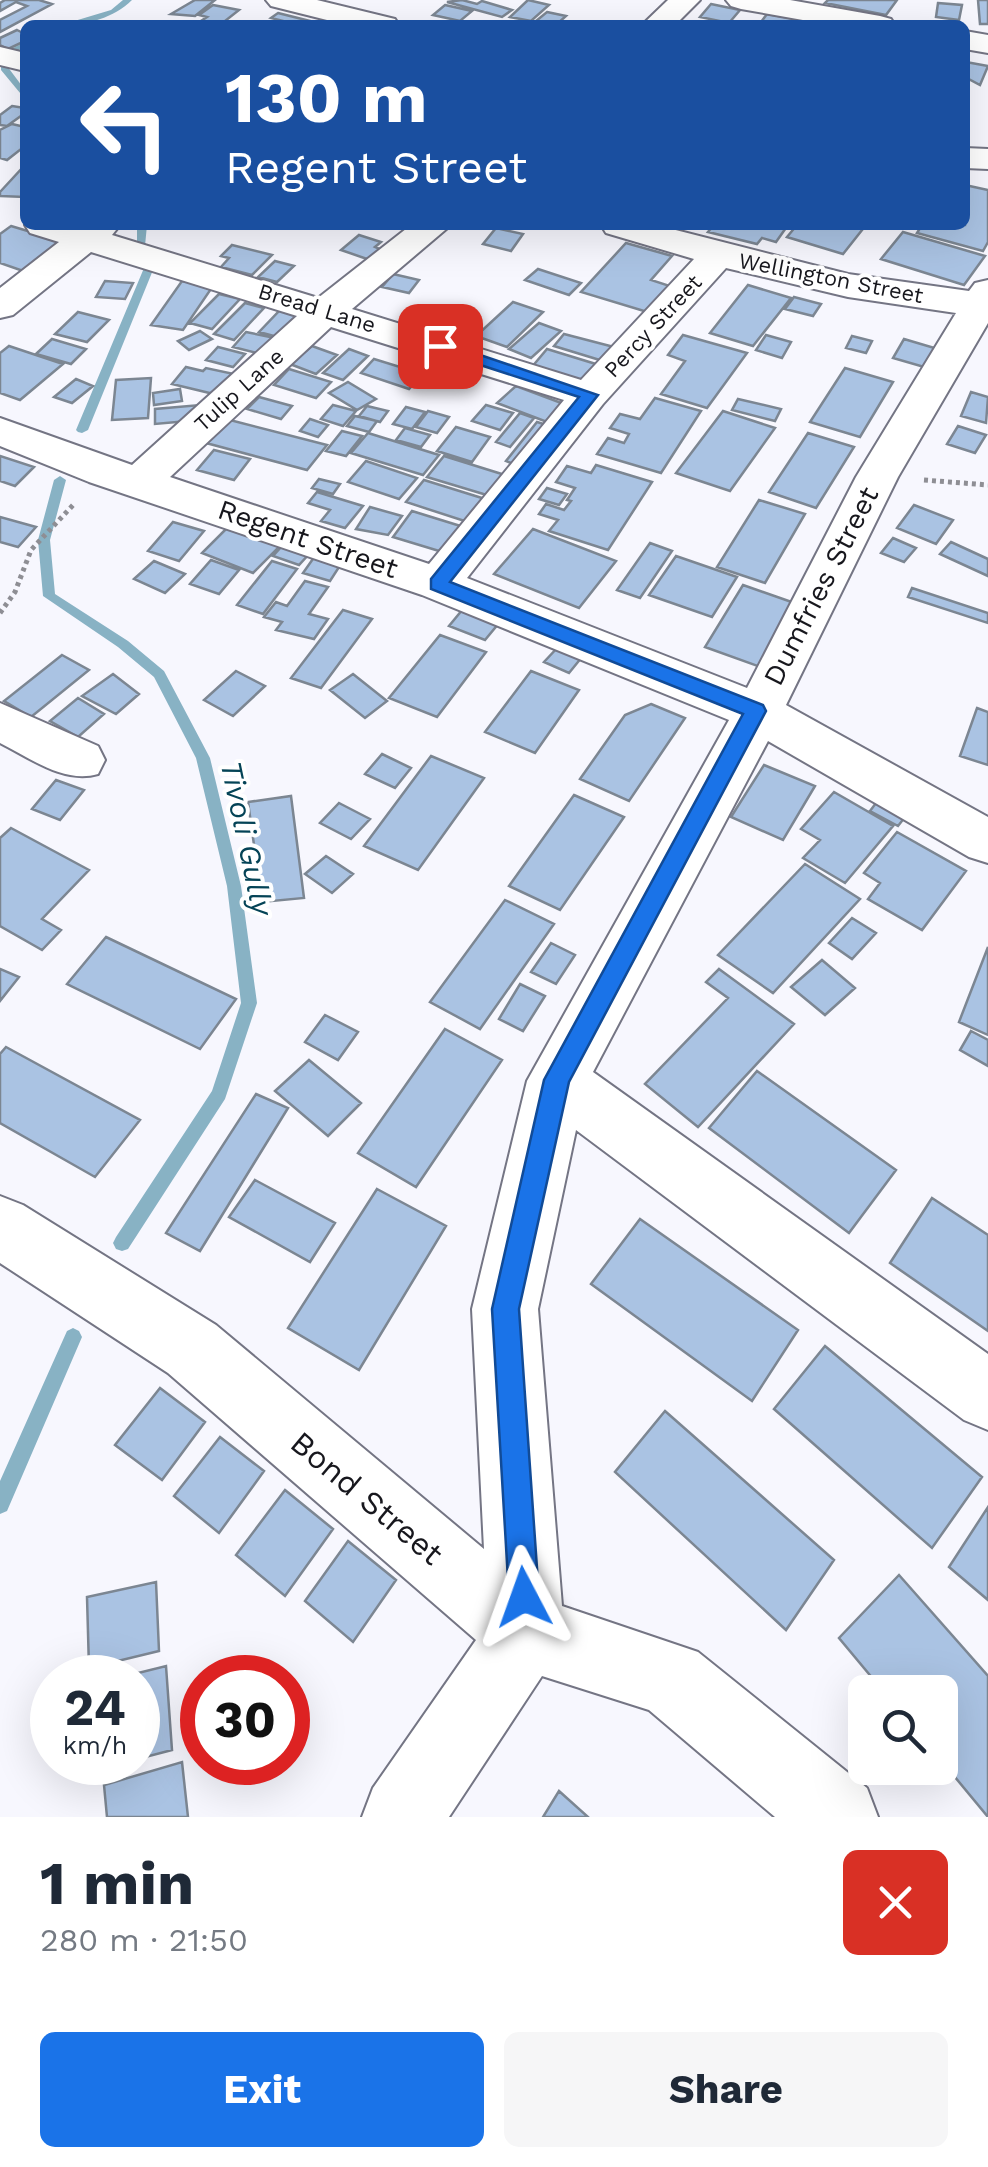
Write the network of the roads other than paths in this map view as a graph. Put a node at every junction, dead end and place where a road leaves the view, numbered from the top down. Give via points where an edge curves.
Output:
1 (281, 0) edge
2 (686, 0) edge
3 (741, 0) edge
4 (388, 20) edge
5 (663, 20) edge
6 (852, 20) edge
7 (427, 230) edge
8 (635, 230) edge
9 (93, 231) edge
10 (717, 256) junction
11 (986, 300) edge
12 (0, 307) edge
13 (327, 310) junction
14 (589, 395) junction
15 (0, 431) edge
16 (140, 481) junction
17 (438, 584) junction
18 (756, 711) junction
19 (0, 721) edge
20 (80, 760) dead end
21 (988, 842) edge
22 (557, 1080) junction
23 (0, 1227) edge
24 (988, 1396) edge
25 (526, 1633) junction
26 (402, 1817) edge
27 (838, 1817) edge

1 - 4 street
2 - 5 street
3 - 6 street
7 - 13 street, Tulip Lane
8 - 10 street, Wellington Street
9 - 12 street
9 - 13 street, Bread Lane
10 - 11 street, Wellington Street via 837,283
10 - 14 street, Percy Street
11 - 18 street, Dumfries Street via 877,477
13 - 14 street, Bread Lane
13 - 16 street, Tulip Lane
14 - 17 street, Percy Street
15 - 16 street, Regent Street
16 - 17 street, Regent Street
17 - 18 street, Regent Street
18 - 21 street, Regent Street
18 - 22 street, Dumfries Street
19 - 20 street
22 - 24 street
22 - 25 street, Dumfries Street via 505,1309
23 - 25 street, Bond Street via 192,1349
25 - 26 street
25 - 27 street, Bond Street via 671,1680

